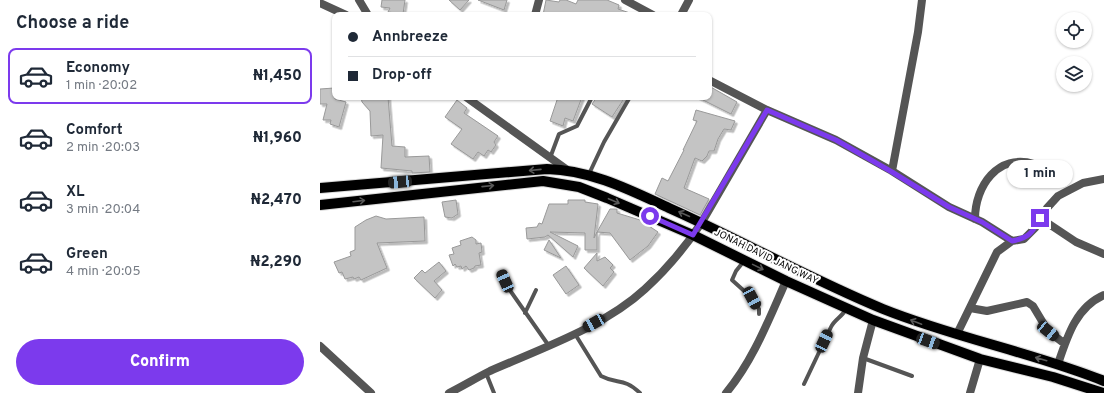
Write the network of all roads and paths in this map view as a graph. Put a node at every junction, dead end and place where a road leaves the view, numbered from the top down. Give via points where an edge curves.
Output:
1 (359, 0) edge
2 (539, 0) edge
3 (625, 0) edge
4 (688, 0) edge
5 (922, 0) edge
6 (320, 3) edge
7 (340, 12) edge
8 (366, 12) edge
9 (536, 12) edge
10 (647, 12) edge
11 (682, 12) edge
12 (712, 82) edge
13 (470, 100) edge
14 (590, 100) edge
15 (628, 100) edge
16 (767, 110) junction
17 (549, 158) junction
18 (1034, 164) dead end
19 (566, 169) junction
20 (892, 172) junction
21 (589, 175) junction
22 (1104, 178) edge
23 (320, 188) edge
24 (320, 205) edge
25 (1040, 218) junction
26 (975, 219) junction
27 (702, 222) junction
28 (693, 235) junction
29 (1012, 241) junction
30 (1104, 254) edge
31 (744, 260) junction
32 (502, 273) dead end
33 (786, 281) junction
34 (536, 290) dead end
35 (1104, 295) edge
36 (846, 308) junction
37 (970, 308) junction
38 (525, 313) junction
39 (759, 314) dead end
40 (873, 320) junction
41 (575, 334) junction
42 (956, 334) junction
43 (1065, 344) junction
44 (320, 346) edge
45 (549, 346) junction
46 (863, 358) junction
47 (980, 359) junction
48 (1058, 364) junction
49 (486, 373) junction
50 (912, 376) dead end
51 (1104, 381) edge
52 (804, 384) dead end
53 (371, 393) edge
54 (450, 393) edge
55 (494, 393) edge
56 (640, 393) edge
57 (726, 393) edge
58 (858, 393) edge
59 (970, 393) edge
60 (1103, 393) edge

1 - 8 street
2 - 9 street
3 - 10 street
4 - 11 street
5 - 20 street
6 - 7 street
12 - 16 street
13 - 17 street
14 - 17 lane via 577,126 559,134
15 - 21 lane via 604,142
16 - 20 street via 836,140
16 - 27 street
17 - 19 street
18 - 26 street via 1017,162 1000,167 980,190
19 - 21 main road
19 -> 23 main road
20 - 26 street via 949,207
27 -> 21 main road via 615,183
22 - 25 street via 1083,183 1058,196
24 -> 28 main road, JONAH DAVID JANG WAY via 543,181 558,182 580,187
25 - 29 street via 1035,228 1024,239
25 - 30 street via 1076,242
26 - 29 street
27 - 28 street
42 -> 27 main road via 882,309 794,269
28 - 31 main road, JONAH DAVID JANG WAY
28 - 41 street via 644,290
29 - 37 street via 997,252 988,265
31 -> 33 main road, JONAH DAVID JANG WAY
31 - 39 lane via 732,280 752,298
32 - 38 lane
33 - 36 main road, JONAH DAVID JANG WAY
33 - 57 street via 736,381
34 - 38 lane
35 - 43 street via 1091,302 1075,321
36 - 40 main road, JONAH DAVID JANG WAY
36 - 52 lane via 831,327
37 - 42 street
37 - 43 street via 987,311 1027,302 1033,306 1048,331
38 - 45 lane
40 - 46 street
40 - 47 main road, JONAH DAVID JANG WAY
41 - 45 street
41 - 56 lane via 601,376 624,381
48 -> 42 main road
43 - 48 street
44 - 53 street
45 - 49 street
46 - 50 lane
46 - 58 street
47 - 59 street
47 - 60 main road, JONAH DAVID JANG WAY
48 - 51 main road
49 - 54 street
49 - 55 lane

